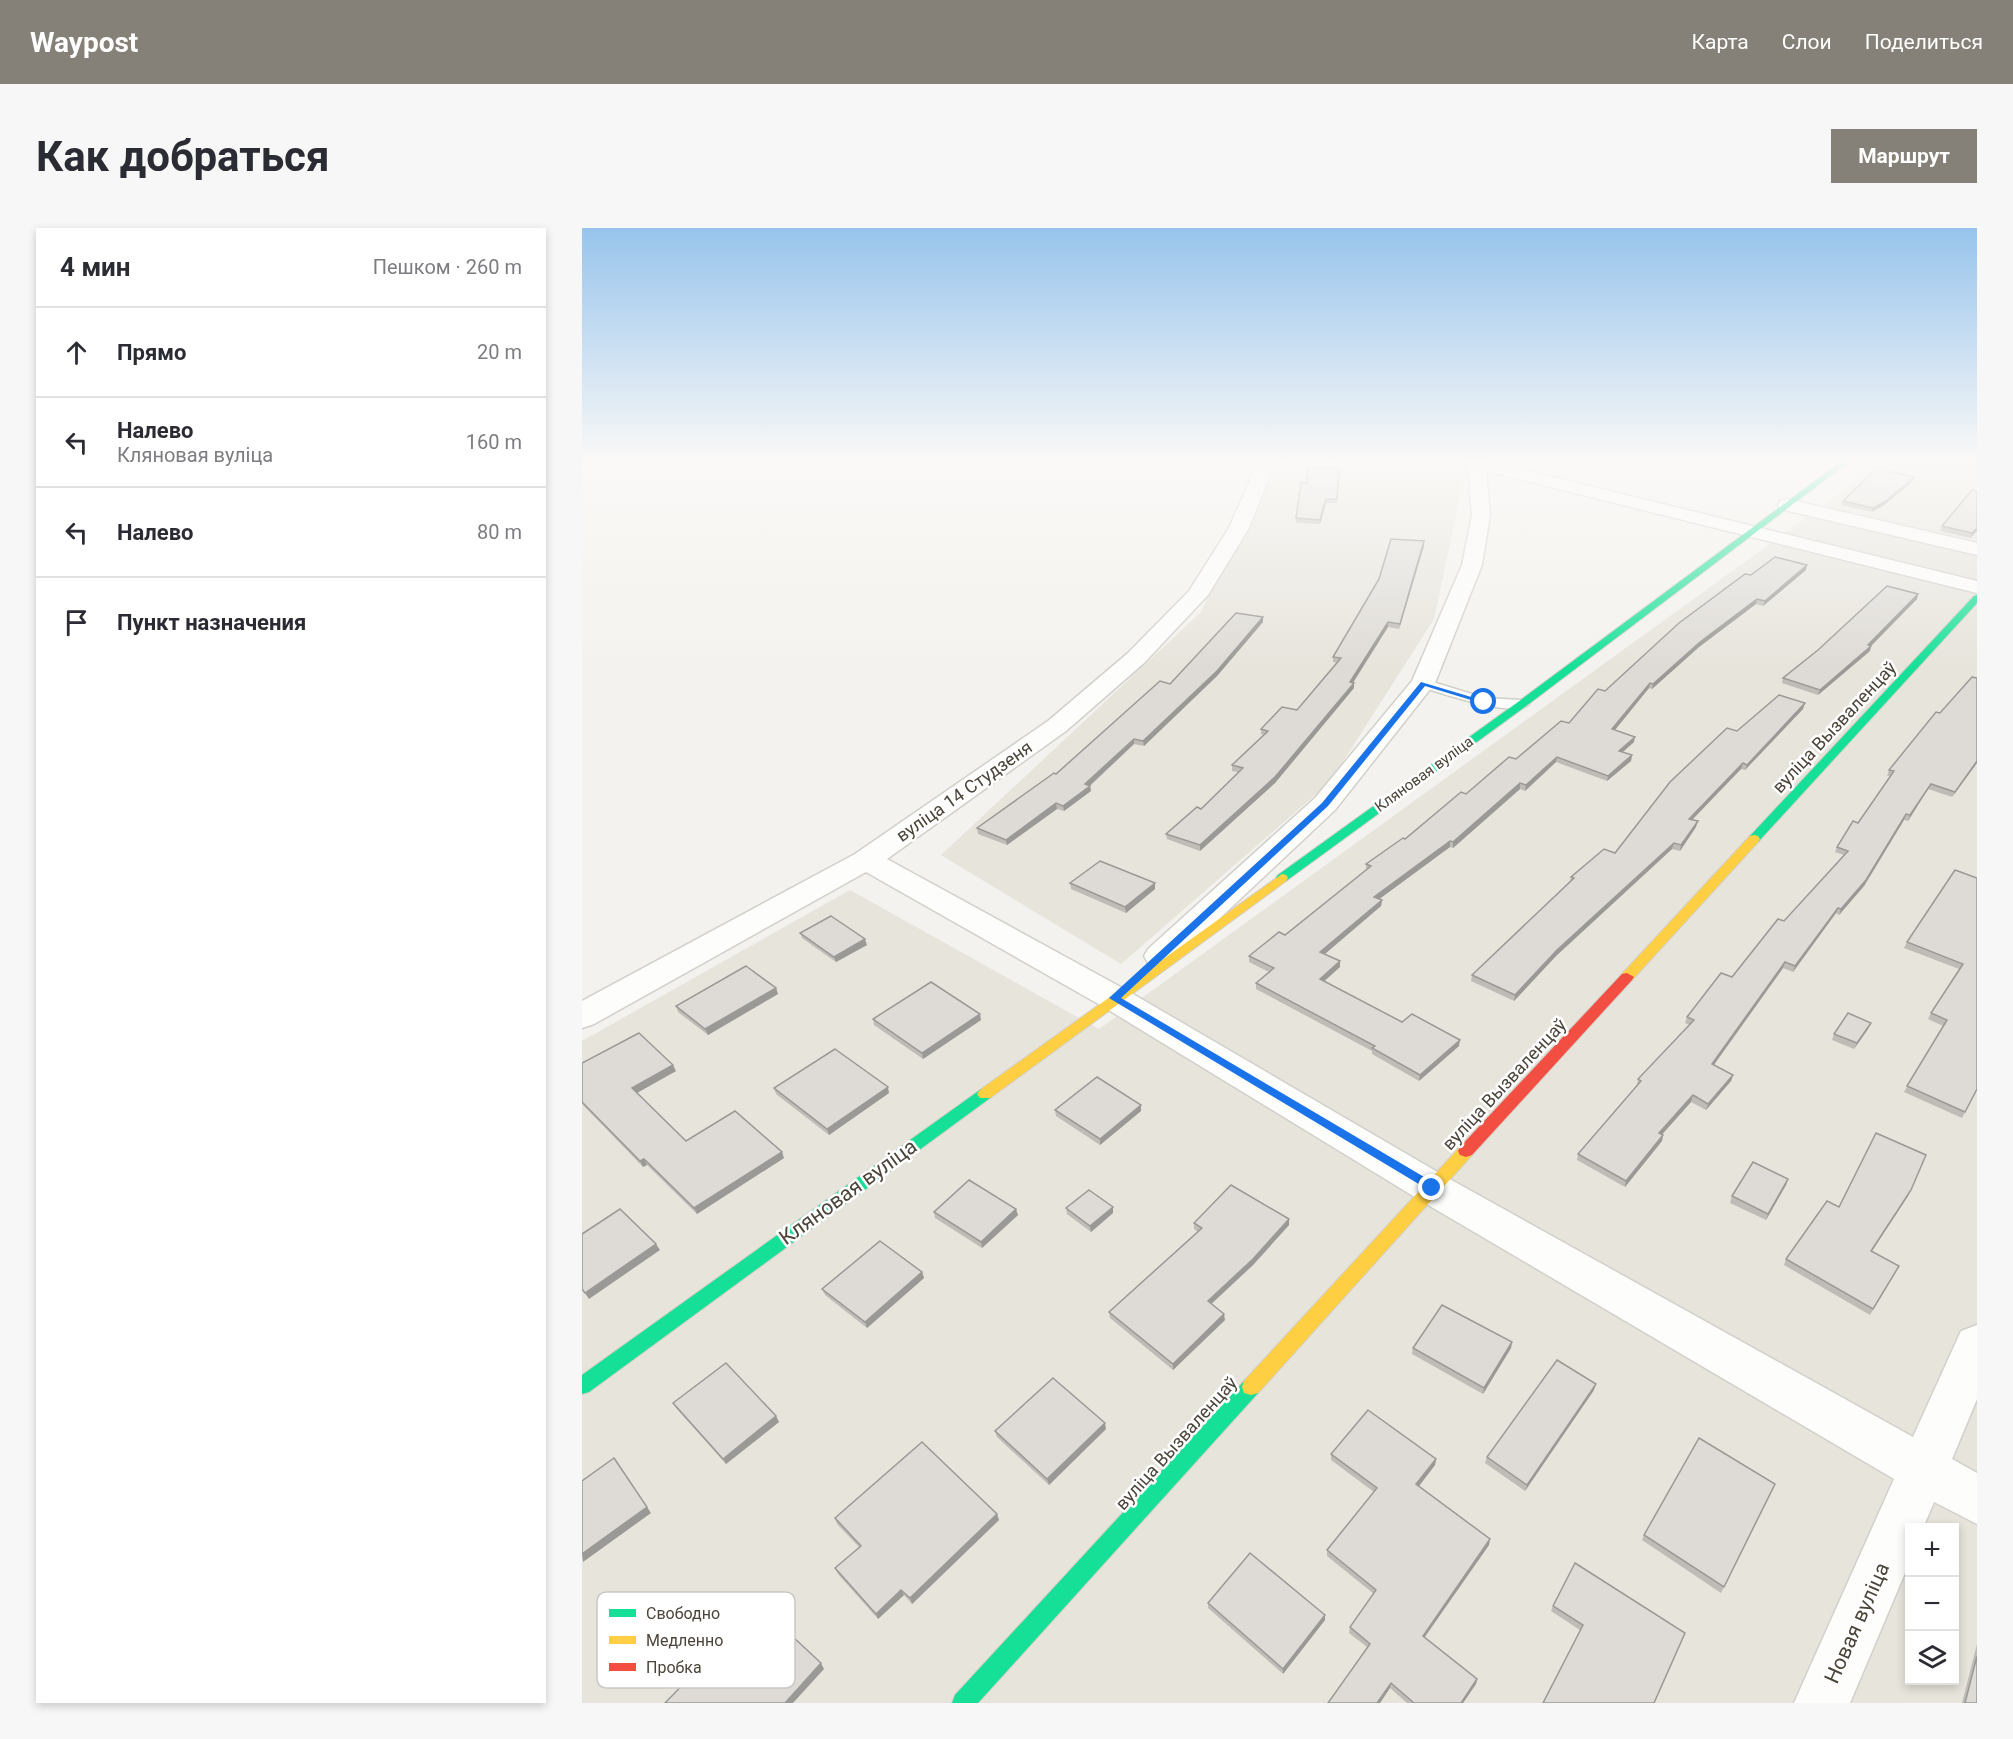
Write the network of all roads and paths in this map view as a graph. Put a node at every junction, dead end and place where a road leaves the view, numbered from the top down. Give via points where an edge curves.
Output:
1 (1238, 530) edge
2 (1478, 530) edge
3 (1748, 530) edge
4 (1894, 530) edge
5 (1753, 531) junction
6 (1977, 549) edge
7 (1977, 587) edge
8 (1977, 598) edge
9 (1424, 683) junction
10 (1522, 704) junction
11 (866, 860) junction
12 (1114, 998) junction
13 (582, 1016) edge
14 (1432, 1188) junction
15 (1977, 1345) edge
16 (582, 1386) edge
17 (1924, 1469) junction
18 (1977, 1500) edge
19 (963, 1703) edge
20 (1822, 1703) edge

1 - 11 street, вуліца 14 Студзеня via 1197,595 1136,658 1057,726
2 - 9 street, Кляновая вуліца via 1472,565
3 - 5 street
4 - 6 street
5 - 7 street
5 - 10 street, Кляновая вуліца
8 - 14 street, вуліца Вызваленцаў
9 - 10 lane via 1484,702
9 - 12 street, Кляновая вуліца via 1325,804
10 - 12 street, Кляновая вуліца
11 - 12 street
11 - 13 street, вуліца 14 Студзеня
12 - 14 street
12 - 16 street, Кляновая вуліца
14 - 17 street
14 - 19 street, вуліца Вызваленцаў
15 - 17 street, Новая вуліца
17 - 18 street
17 - 20 street, Новая вуліца

